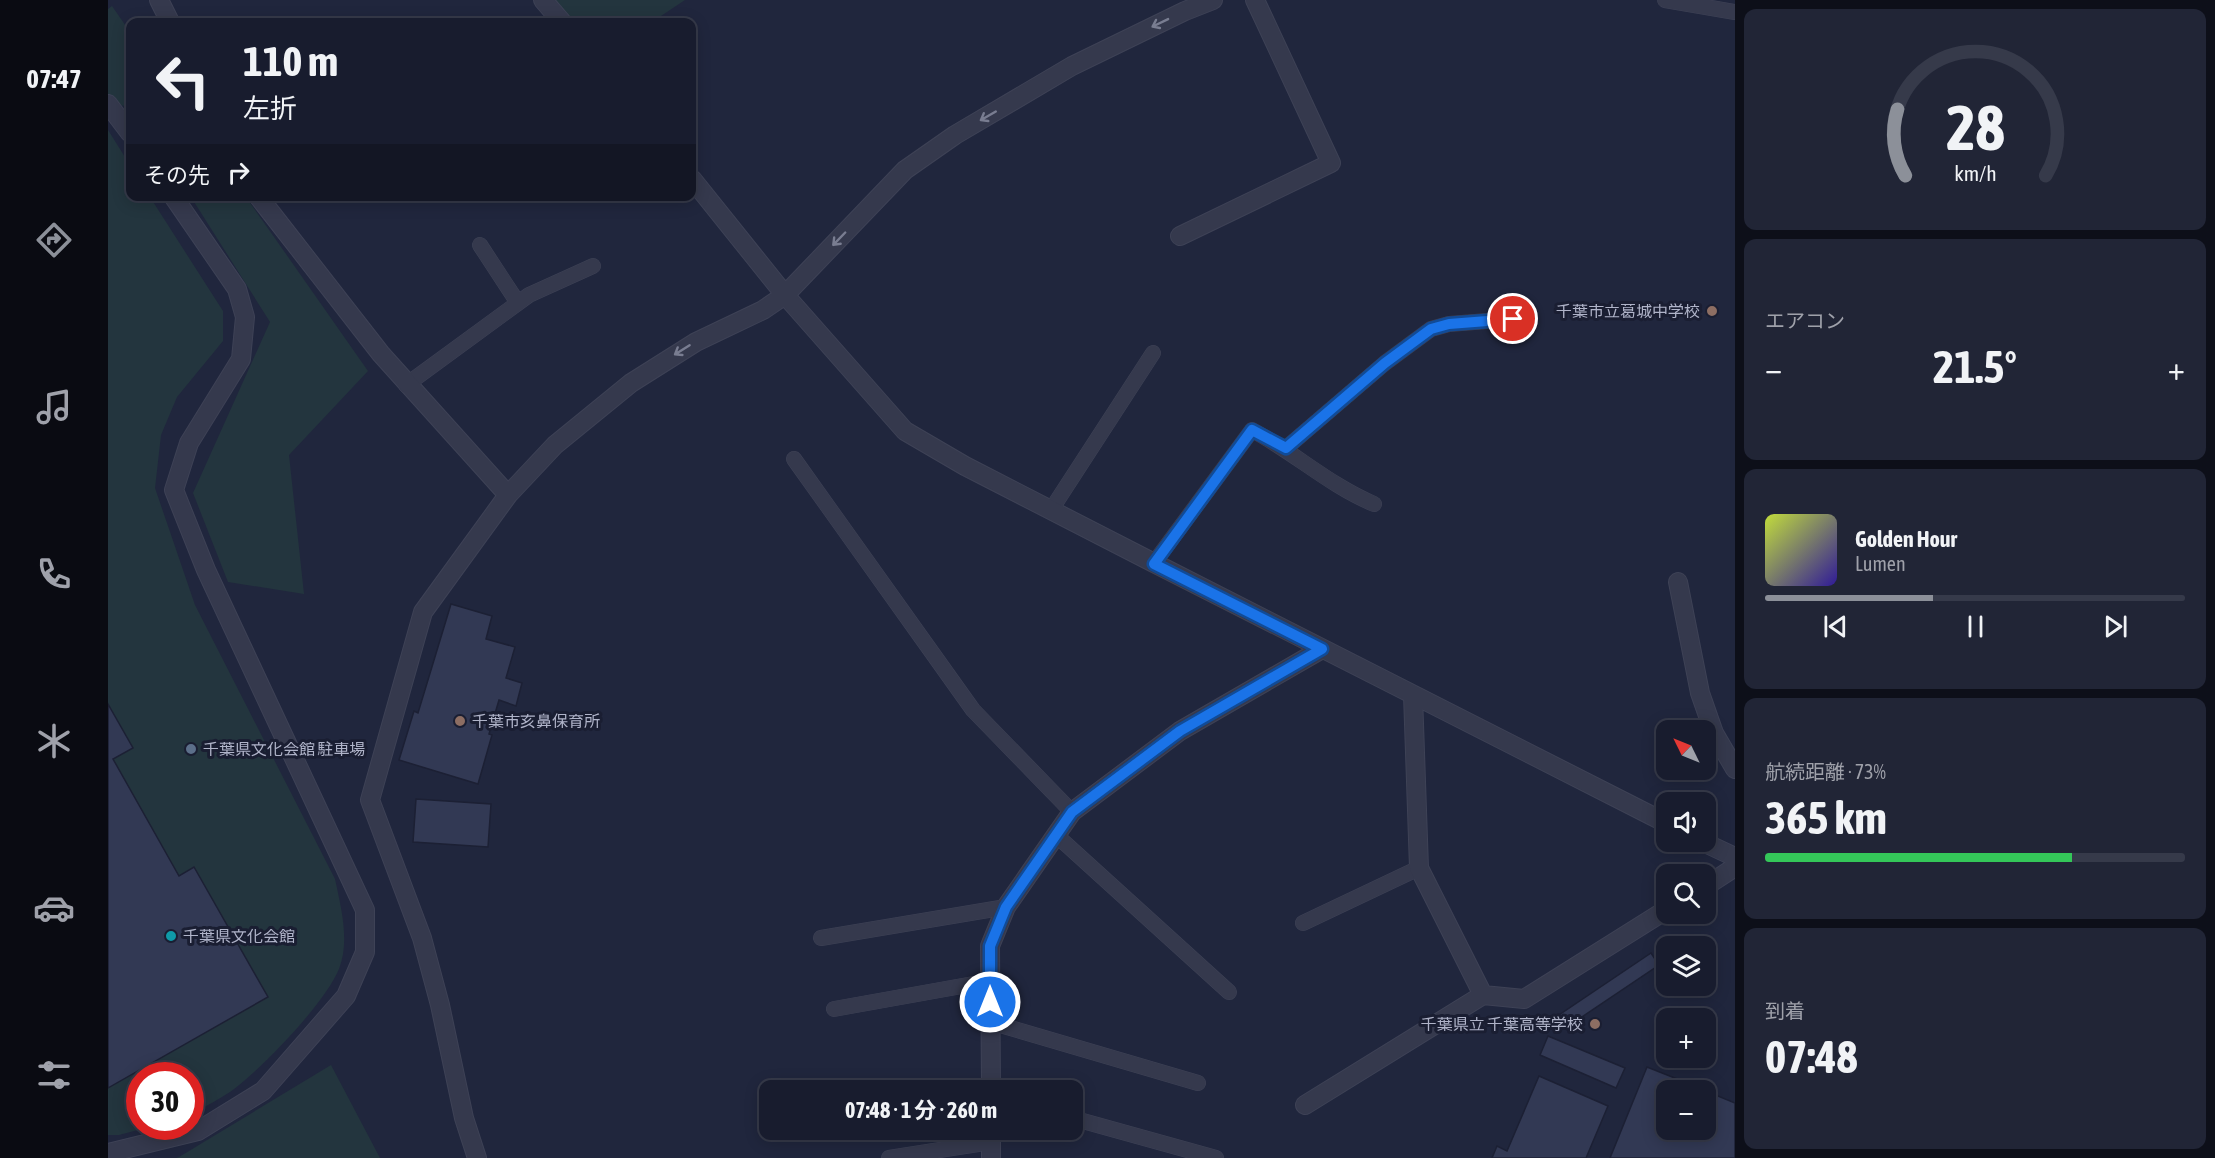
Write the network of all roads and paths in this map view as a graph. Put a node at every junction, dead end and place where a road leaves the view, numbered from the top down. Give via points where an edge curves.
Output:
1 (159, 0) edge
2 (543, 0) edge
3 (1213, 0) edge
4 (1254, 0) edge
5 (1665, 0) edge
6 (1735, 12) edge
7 (168, 18) edge
8 (559, 18) edge
9 (108, 104) edge
10 (126, 128) edge
11 (696, 184) edge
12 (177, 201) edge
13 (262, 201) edge
14 (1180, 236) dead end
15 (480, 245) dead end
16 (593, 266) dead end
17 (785, 295) junction
18 (518, 303) junction
19 (1513, 319) dead end
20 (1153, 353) dead end
21 (406, 385) junction
22 (1286, 448) junction
23 (794, 459) dead end
24 (508, 495) junction
25 (1374, 504) dead end
26 (1051, 510) junction
27 (1154, 564) junction
28 (1678, 582) dead end
29 (1322, 649) junction
30 (1413, 695) junction
31 (1735, 769) edge
32 (1072, 812) junction
33 (1656, 818) edge
34 (1056, 835) junction
35 (1716, 848) edge
36 (1735, 858) edge
37 (1735, 867) edge
38 (1419, 868) junction
39 (1716, 879) edge
40 (1006, 907) junction
41 (1656, 916) edge
42 (1303, 923) dead end
43 (821, 938) dead end
44 (990, 981) junction
45 (1229, 992) dead end
46 (1483, 995) junction
47 (834, 1009) dead end
48 (990, 1022) junction
49 (990, 1080) edge
50 (1198, 1083) dead end
51 (1305, 1105) dead end
52 (1083, 1121) edge
53 (991, 1143) edge
54 (108, 1153) edge
55 (477, 1158) edge
56 (889, 1158) edge
57 (1216, 1158) edge

1 - 7 street
2 - 8 street
3 -> 17 street via 1072,66 938,146 905,170
4 - 14 street via 1331,163
5 - 6 lane
9 - 10 street
11 - 17 street
12 - 54 street via 237,289 245,317 241,359 189,443 174,490 206,570 365,910 365,952 346,996 263,1091 198,1131
13 - 21 street
15 - 18 lane
16 - 18 lane
17 -> 24 street via 764,310 696,342 631,383 555,445
17 - 26 street via 904,431
18 - 21 lane
19 - 22 lane via 1431,329
20 - 26 lane
21 - 24 street
22 - 25 lane via 1344,492
22 - 27 lane via 1252,430
23 - 32 lane via 974,710
24 - 55 street via 423,612 370,800 422,938
26 - 27 street
27 - 29 street
28 - 31 street via 1700,693 1714,733
29 - 30 street
29 - 32 street via 1180,731
30 - 33 street
30 - 38 street
32 - 34 street
34 - 40 street
34 - 45 lane
35 - 36 street
37 - 39 street
38 - 42 lane
38 - 46 street
40 - 43 lane
40 - 44 street via 990,946
41 - 46 street via 1524,999
44 - 47 lane
44 - 48 street
46 - 51 street
48 - 49 street
48 - 50 lane
52 - 57 lane
53 - 56 lane

